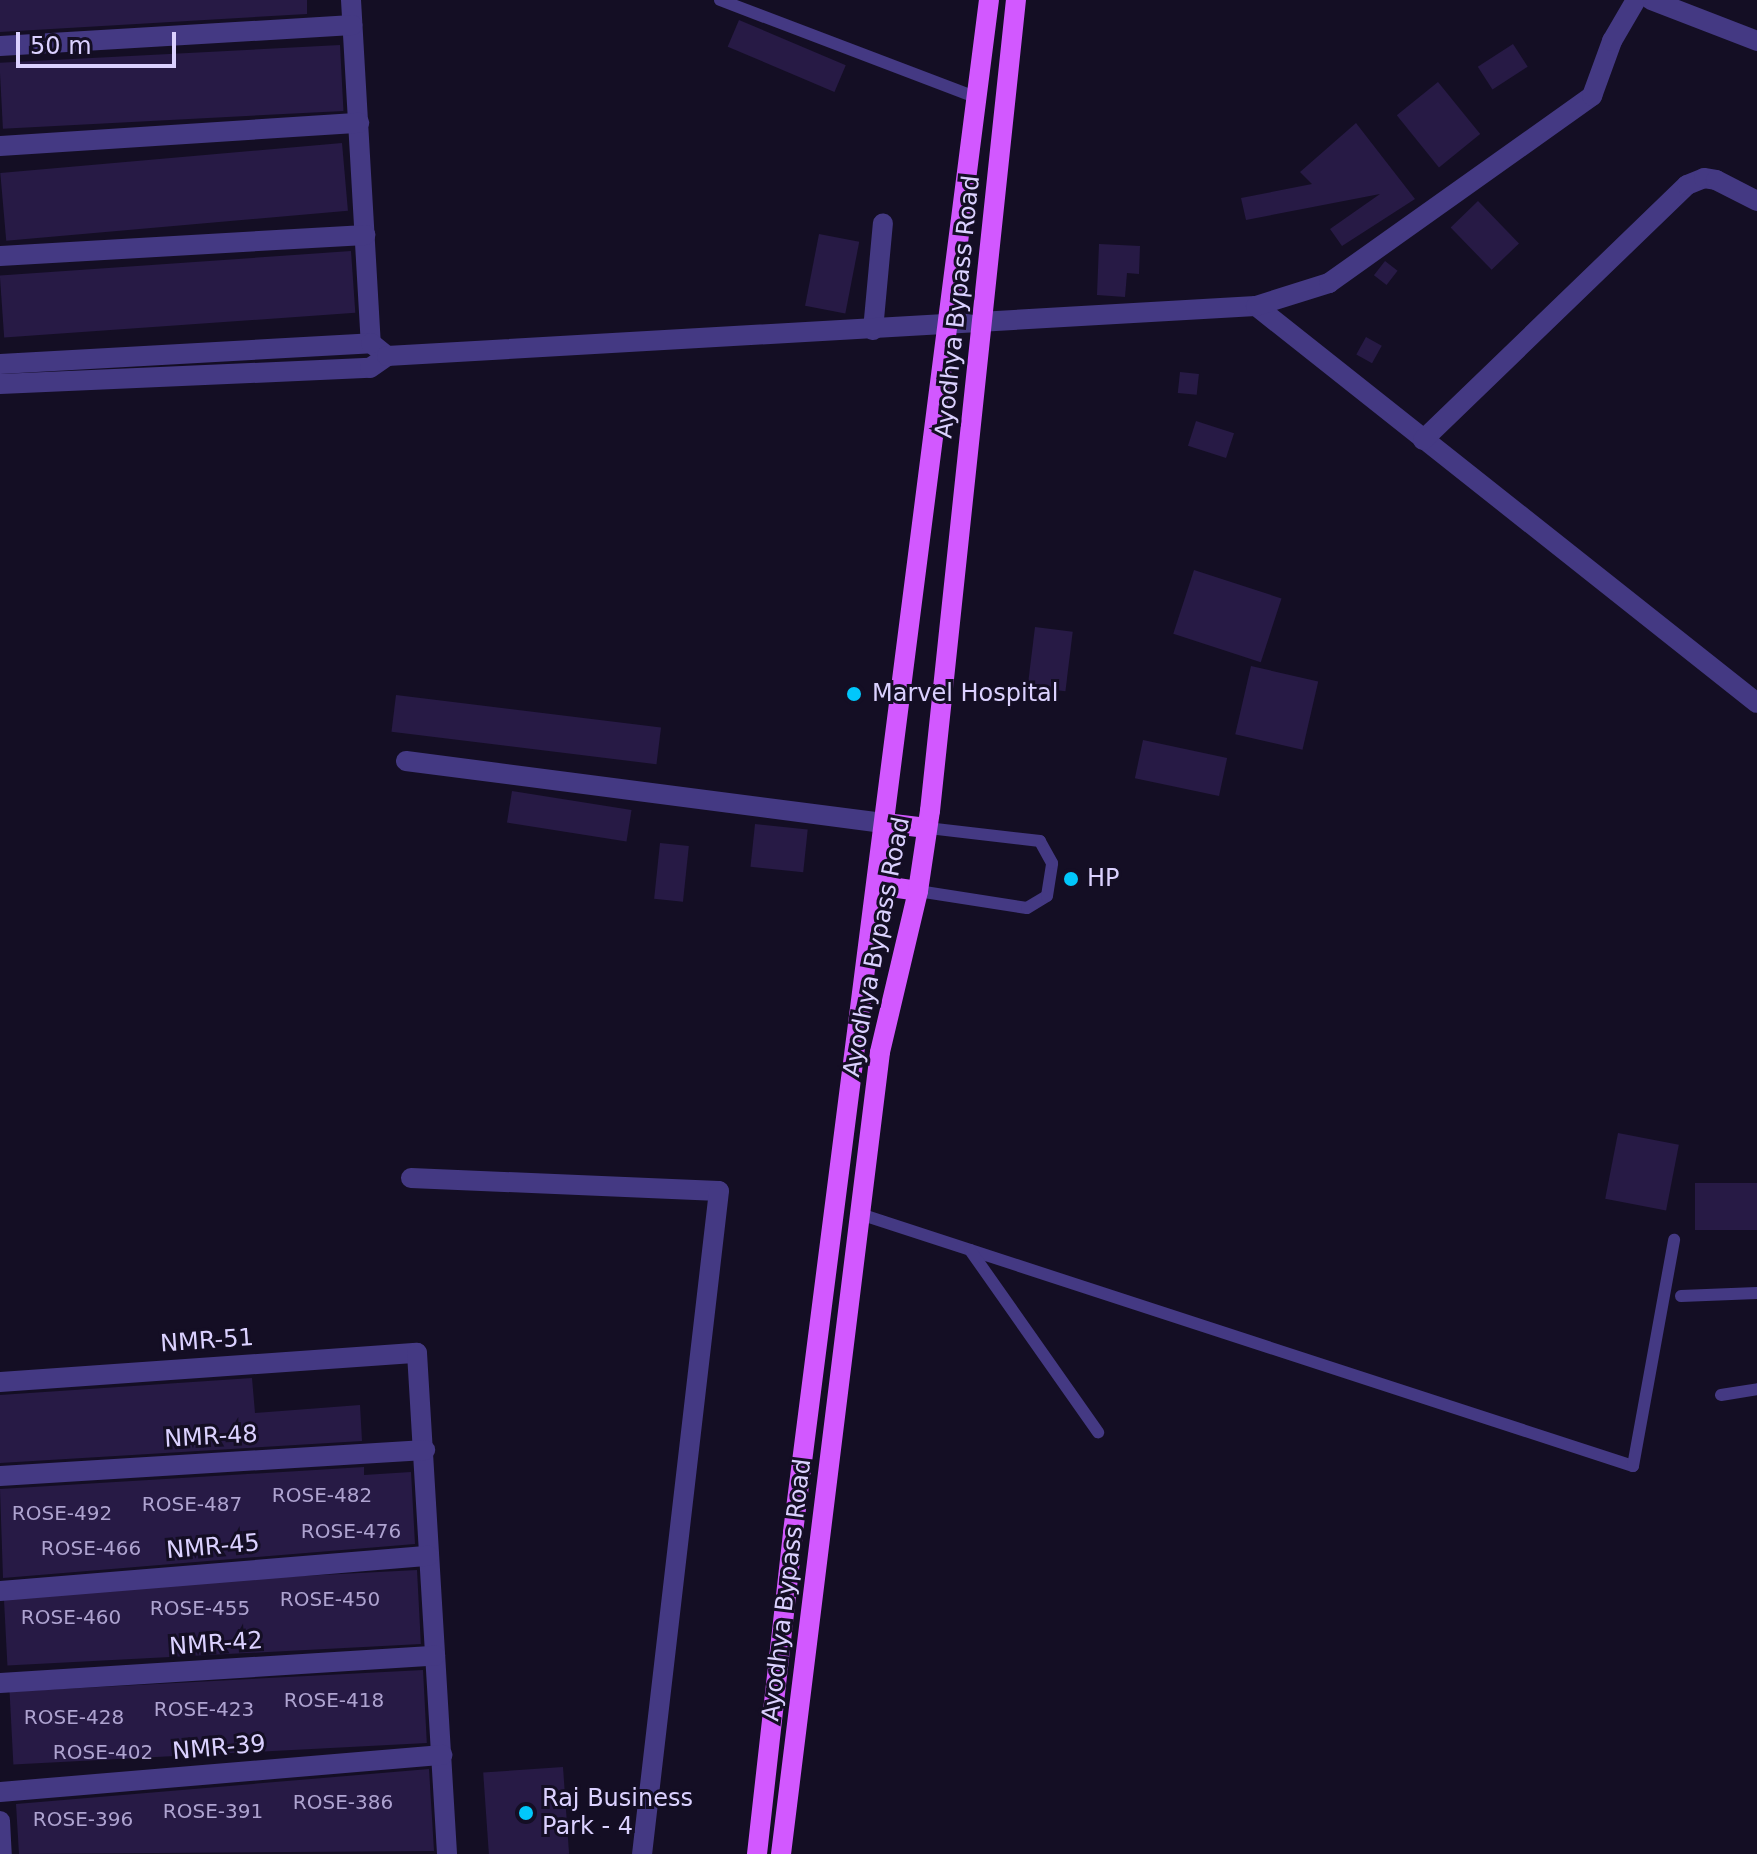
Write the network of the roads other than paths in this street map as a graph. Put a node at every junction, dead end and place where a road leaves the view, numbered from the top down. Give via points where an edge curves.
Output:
1 (351, 0) edge
2 (720, 0) edge
3 (989, 0) edge
4 (1016, 0) edge
5 (1636, 0) edge
6 (1651, 0) edge
7 (352, 25) junction
8 (1757, 41) edge
9 (0, 46) edge
10 (976, 97) junction
11 (359, 123) junction
12 (0, 146) edge
13 (1757, 201) edge
14 (883, 223) dead end
15 (365, 235) junction
16 (0, 256) edge
17 (1256, 306) junction
18 (952, 324) junction
19 (982, 326) junction
20 (873, 330) junction
21 (379, 349) junction
22 (0, 364) edge
23 (0, 384) edge
24 (1423, 440) junction
25 (1757, 703) edge
26 (406, 761) dead end
27 (885, 823) junction
28 (927, 828) junction
29 (877, 885) junction
30 (918, 891) junction
31 (411, 1178) dead end
32 (860, 1214) junction
33 (1674, 1240) dead end
34 (970, 1250) junction
35 (1757, 1293) edge
36 (1681, 1296) dead end
37 (0, 1382) edge
38 (1757, 1389) edge
39 (1721, 1395) dead end
40 (1098, 1432) dead end
41 (425, 1450) junction
42 (0, 1476) edge
43 (429, 1556) junction
44 (0, 1591) edge
45 (435, 1656) junction
46 (0, 1683) edge
47 (442, 1755) junction
48 (0, 1792) edge
49 (0, 1821) edge
50 (2, 1854) edge
51 (447, 1854) edge
52 (642, 1854) edge
53 (757, 1854) edge
54 (781, 1854) edge

1 - 7 street
2 - 10 lane
3 - 10 main road, Ayodhya Bypass Road
4 - 19 main road, Ayodhya Bypass Road
5 - 17 street via 1612,41 1592,96 1329,283
6 - 8 street
7 - 9 street
7 - 11 street
10 - 18 main road, Ayodhya Bypass Road
11 - 12 street
11 - 15 street
13 - 24 street via 1716,180 1704,178 1687,185
14 - 20 street
15 - 16 street
15 - 21 street
17 - 19 street
17 - 24 street
18 - 19 street
18 - 20 street
18 - 27 main road, Ayodhya Bypass Road
19 - 28 main road, Ayodhya Bypass Road
20 - 21 street
21 - 22 street
21 - 23 street via 370,368
24 - 25 street
26 - 27 street
27 - 28 main road
27 - 29 main road, Ayodhya Bypass Road
28 - 30 main road, Ayodhya Bypass Road
28 - 30 lane via 1040,841 1052,863 1047,896 1027,908
29 - 30 main road
29 - 53 main road, Ayodhya Bypass Road
30 - 32 main road, Ayodhya Bypass Road via 880,1052
31 - 52 street via 719,1191
32 - 34 lane
32 - 54 main road, Ayodhya Bypass Road
33 - 34 lane via 1633,1466
34 - 40 lane
35 - 36 lane
37 - 41 street, NMR-51 via 417,1353
38 - 39 lane
41 - 42 street, NMR-48
41 - 43 street
43 - 44 street, NMR-45
43 - 45 street
45 - 46 street, NMR-42
45 - 47 street
47 - 48 street, NMR-39
47 - 51 street
49 - 50 street

